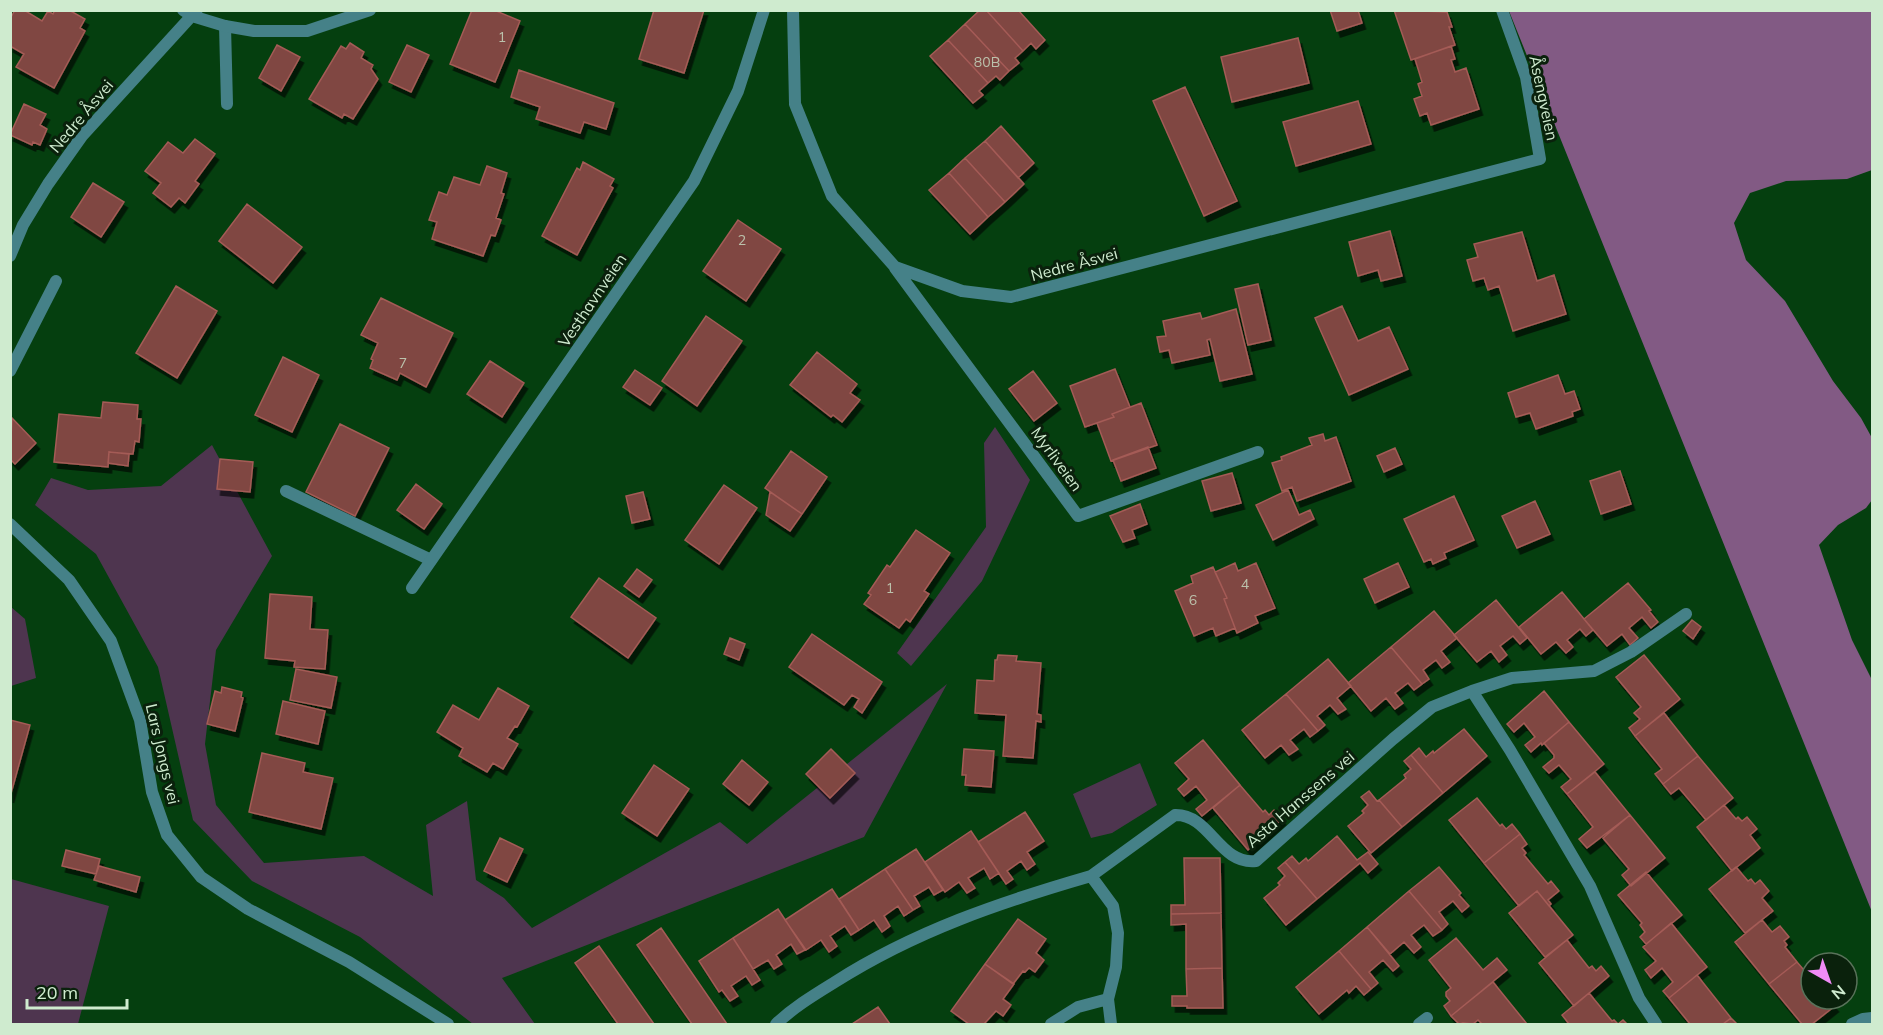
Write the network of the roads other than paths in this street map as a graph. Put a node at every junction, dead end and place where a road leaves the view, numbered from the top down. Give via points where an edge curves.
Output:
1 (370, 10) edge
2 (764, 10) edge
3 (793, 10) edge
4 (1502, 10) edge
5 (191, 12) edge
6 (225, 26) junction
7 (227, 104) dead end
8 (1540, 159) joint
9 (10, 256) edge
10 (895, 267) junction
11 (56, 281) dead end
12 (10, 371) edge
13 (1258, 452) dead end
14 (286, 491) dead end
15 (10, 524) edge
16 (431, 560) junction
17 (412, 588) dead end
18 (1686, 614) dead end
19 (1472, 691) junction
20 (1091, 876) junction
21 (1108, 999) junction
22 (1872, 1018) edge
23 (448, 1024) edge
24 (776, 1024) edge
25 (1051, 1024) edge
26 (1111, 1024) edge
27 (1656, 1024) edge
28 (1852, 1024) edge

1 - 6 street via 307,31 254,31
2 - 16 street, Vesthavnveien via 738,91 694,181
3 - 10 street, Nedre Åsvei via 795,104 832,196
4 - 8 street, Åsengveien via 1526,76
5 - 6 street
5 - 9 street, Nedre Åsvei via 82,136 23,225
6 - 7 street
8 - 10 street, Nedre Åsvei via 1011,297 962,291
10 - 13 street, Myrliveien via 1078,516
11 - 12 street
14 - 16 street
15 - 23 street, Lars Jongs vei via 69,580 111,641 140,720 152,792 167,835 201,877 248,909 349,962
16 - 17 street, Vesthavnveien
18 - 19 street, Asta Hanssens vei via 1631,652 1594,671 1512,678
19 - 20 street, Asta Hanssens vei via 1432,707 1256,861 1230,855 1203,825 1186,814 1175,815
19 - 27 street via 1590,886 1639,998
20 - 21 street via 1113,906 1118,933 1116,968
20 - 24 street, Asta Hanssens vei via 1018,897 913,938 857,968 792,1009
21 - 25 street via 1078,1007
21 - 26 street
22 - 28 street

